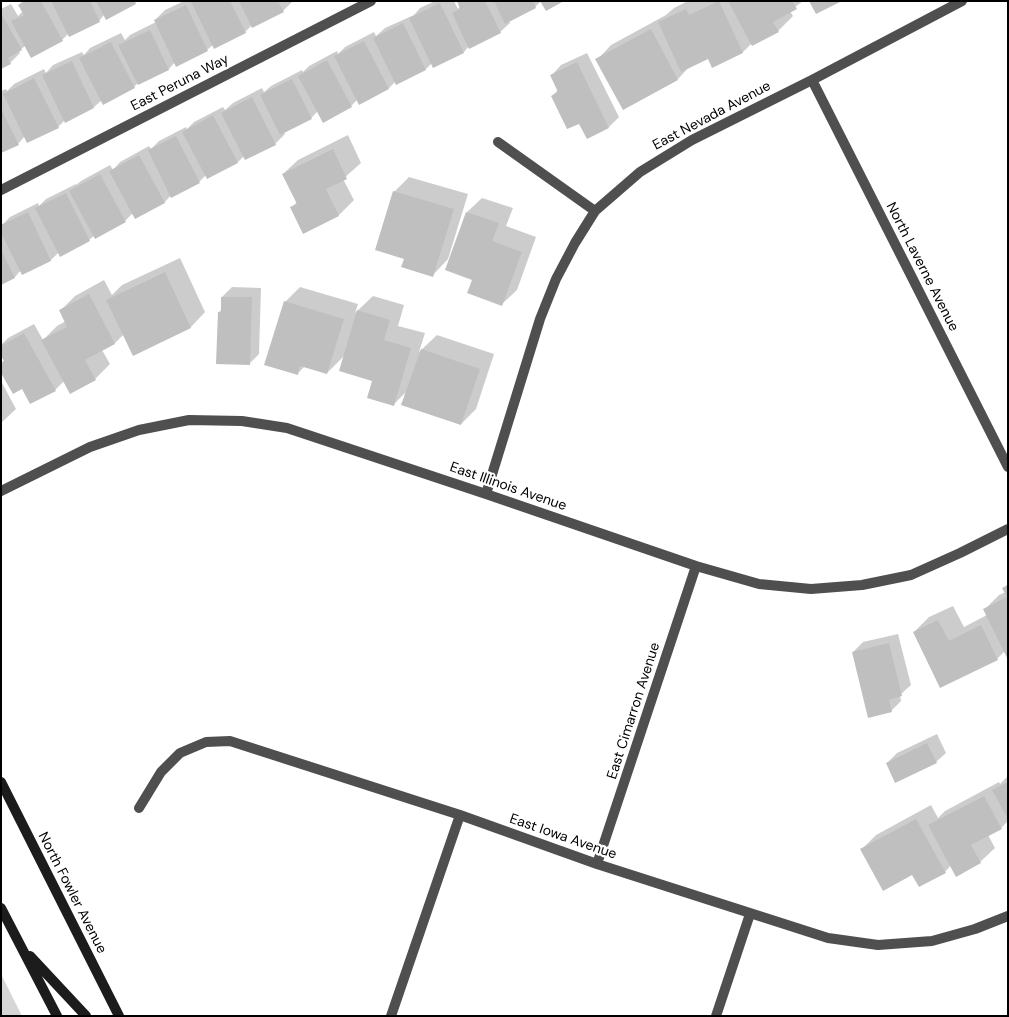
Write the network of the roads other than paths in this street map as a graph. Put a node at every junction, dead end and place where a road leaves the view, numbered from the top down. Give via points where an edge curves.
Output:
1 (371, 1) edge
2 (962, 1) edge
3 (812, 80) junction
4 (498, 142) dead end
5 (1, 190) edge
6 (595, 211) junction
7 (1008, 468) edge
8 (1, 491) edge
9 (486, 494) junction
10 (1008, 528) edge
11 (696, 566) junction
12 (1, 782) edge
13 (139, 808) dead end
14 (460, 816) junction
15 (597, 864) junction
16 (1, 908) edge
17 (750, 914) junction
18 (1008, 916) edge
19 (21, 947) junction
20 (57, 1016) edge
21 (86, 1016) edge
22 (119, 1016) edge
23 (391, 1016) edge
24 (716, 1016) edge

1 - 5 street, East Peruna Way
2 - 3 street, East Nevada Avenue
3 - 6 street, East Nevada Avenue via 692,140 640,172
3 - 7 street, North Laverne Avenue
4 - 6 street
6 - 9 street, East Nevada Avenue via 563,265 543,311
8 - 9 street, East Illinois Avenue via 90,447 139,430 189,420 242,421 287,428
9 - 11 street, East Illinois Avenue
10 - 11 street, East Illinois Avenue via 911,574 862,585 811,589 759,584
11 - 15 street, East Cimarron Avenue
12 - 22 main road, North Fowler Avenue
13 - 14 street, East Iowa Avenue via 161,772 180,753 206,742 230,741
14 - 15 street, East Iowa Avenue
14 - 23 street
15 - 17 street, East Iowa Avenue
16 - 19 main road
17 - 18 street, East Iowa Avenue via 828,938 878,944 932,941
17 - 24 street
19 - 20 main road
19 - 21 main road

